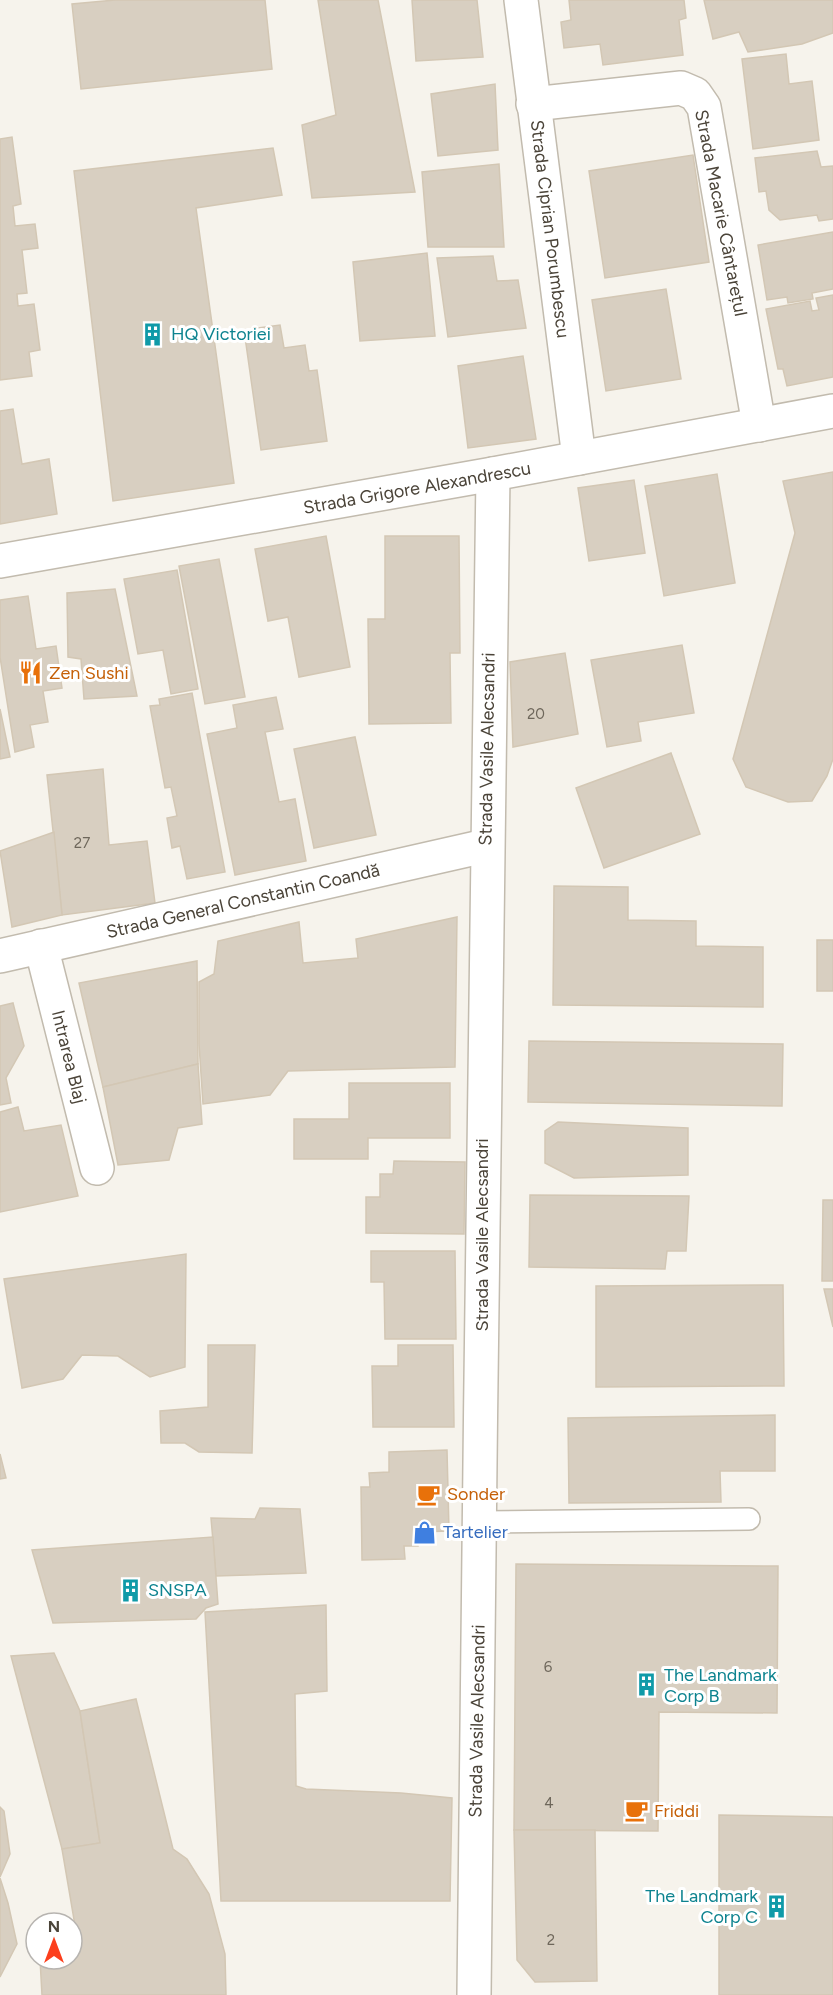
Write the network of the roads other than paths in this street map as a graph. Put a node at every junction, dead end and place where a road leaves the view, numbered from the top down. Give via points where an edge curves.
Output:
1 (520, 0) edge
2 (533, 104) junction
3 (833, 411) edge
4 (759, 425) junction
5 (579, 458) junction
6 (493, 474) junction
7 (0, 561) edge
8 (485, 846) junction
9 (41, 946) junction
10 (0, 956) edge
11 (97, 1168) dead end
12 (749, 1519) dead end
13 (480, 1522) junction
14 (474, 1995) edge

1 - 2 street, Strada Ciprian Porumbescu
2 - 4 street, Strada Macarie Cântarețul via 681,88 695,94 704,107
2 - 5 street, Strada Ciprian Porumbescu
3 - 4 street, Strada Grigore Alexandrescu
4 - 5 street, Strada Grigore Alexandrescu
5 - 6 street, Strada Grigore Alexandrescu
6 - 7 street, Strada Grigore Alexandrescu
6 - 8 street, Strada Vasile Alecsandri
8 - 9 street, Strada General Constantin Coandă
8 - 13 street, Strada Vasile Alecsandri
9 - 10 street, Strada General Constantin Coandă
9 - 11 street, Intrarea Blaj
12 - 13 lane
13 - 14 street, Strada Vasile Alecsandri

